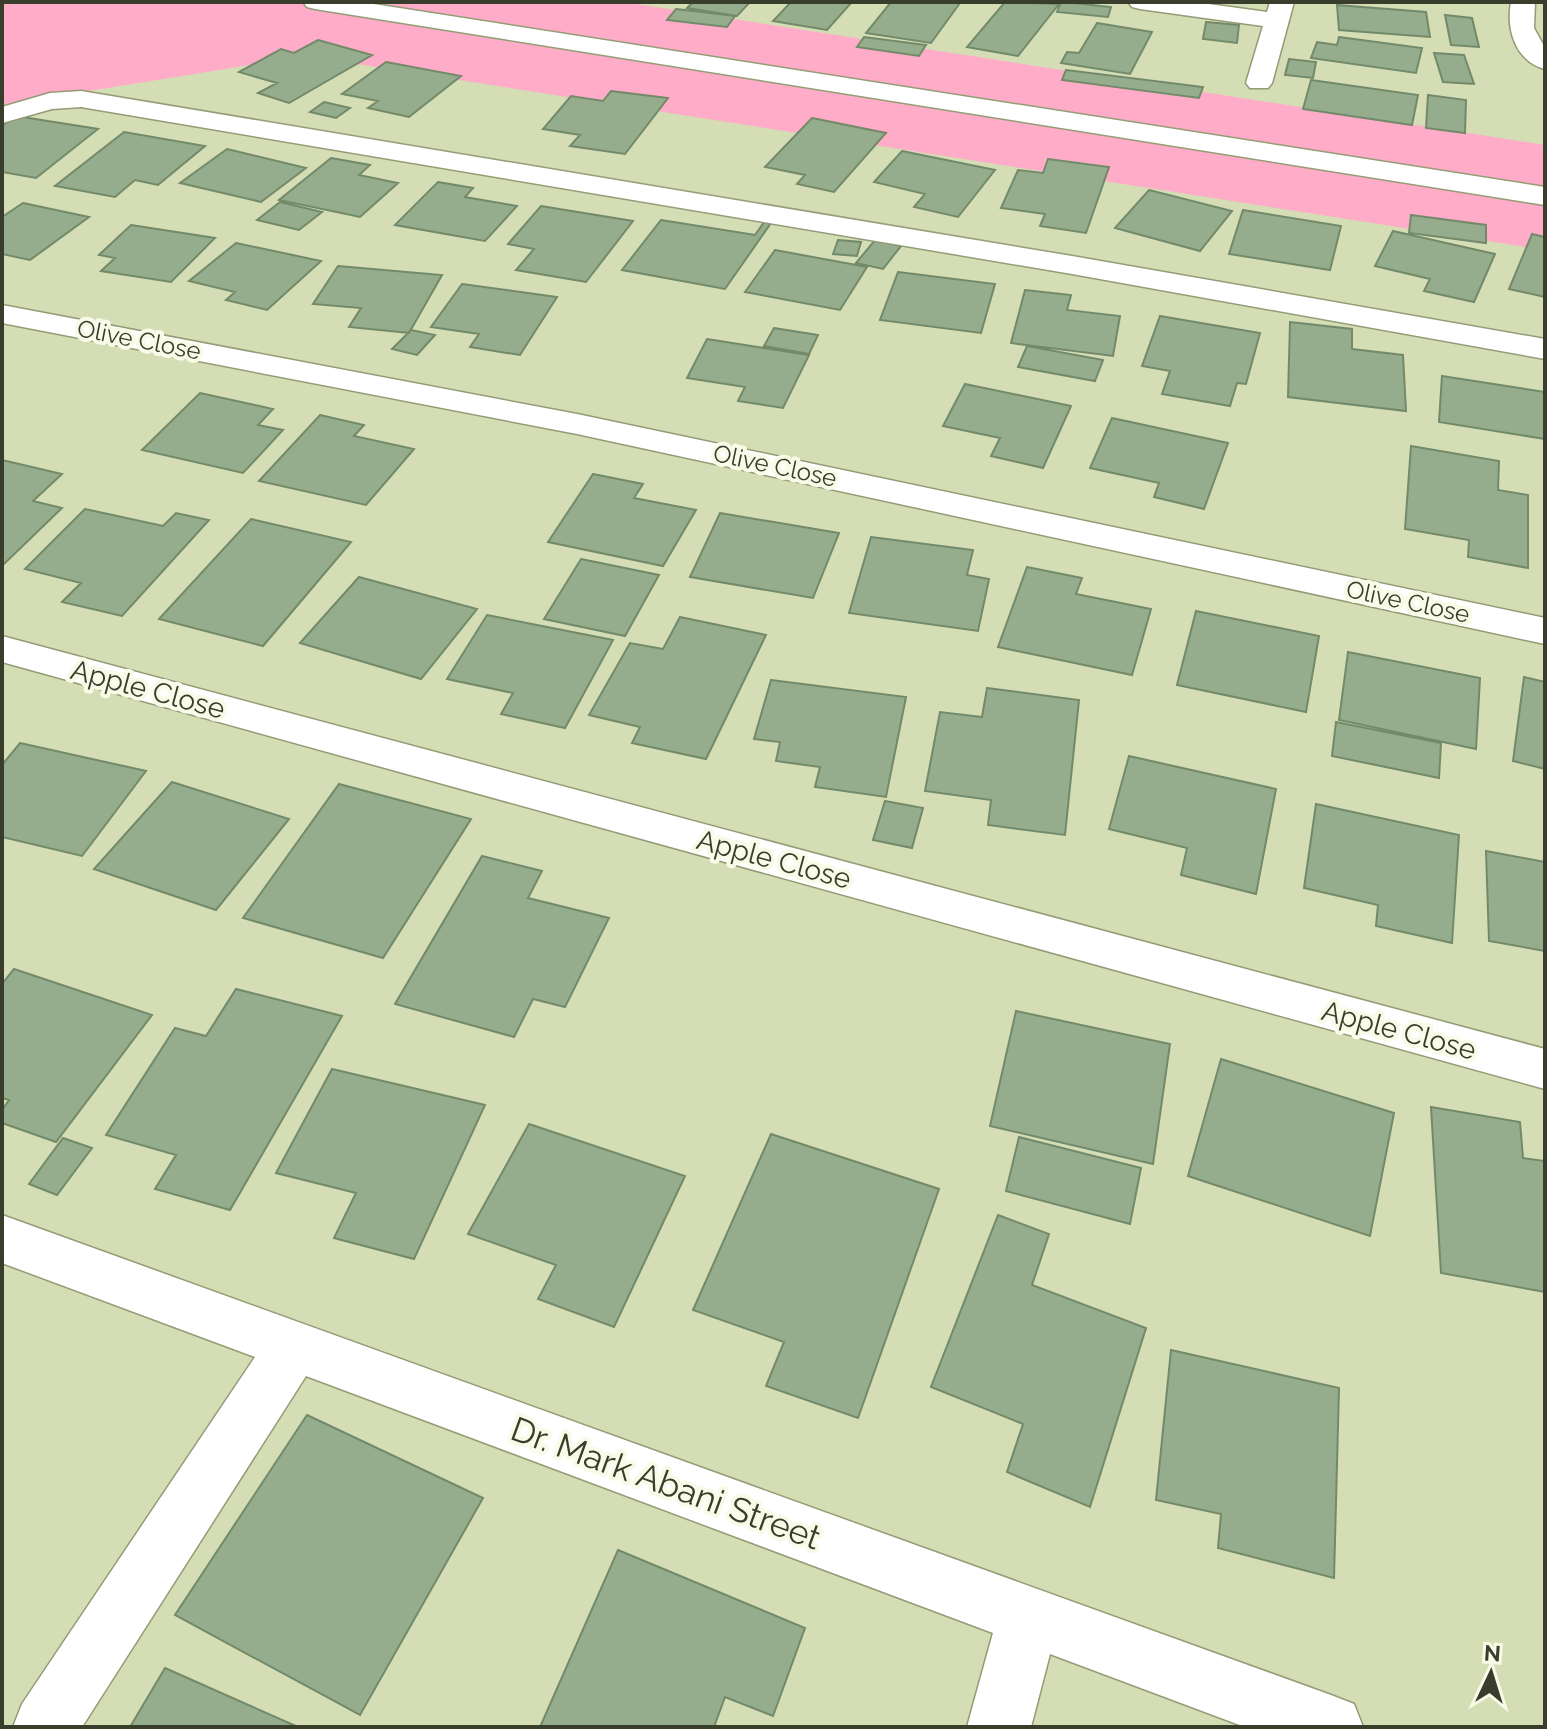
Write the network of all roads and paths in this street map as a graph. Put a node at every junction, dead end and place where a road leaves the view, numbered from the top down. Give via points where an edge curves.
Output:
1 (315, 2) edge
2 (1140, 2) edge
3 (1523, 2) edge
4 (1279, 11) edge
5 (1545, 61) edge
6 (1259, 83) dead end
7 (2, 115) edge
8 (1545, 196) edge
9 (2, 314) edge
10 (1545, 349) edge
11 (1545, 631) edge
12 (2, 649) edge
13 (1545, 1069) edge
14 (2, 1239) edge
15 (294, 1346) junction
16 (1029, 1616) junction
17 (45, 1727) edge
18 (999, 1727) edge
19 (1331, 1727) edge

1 - 8 street
2 - 4 street
3 - 5 street via 1520,35
4 - 6 street
7 - 10 street via 50,101 81,99
9 - 11 street, Olive Close via 577,424
12 - 13 street, Apple Close
14 - 15 street, Dr. Mark Abani Street
15 - 16 street, Dr. Mark Abani Street
15 - 17 street
16 - 18 street
16 - 19 street, Dr. Mark Abani Street

